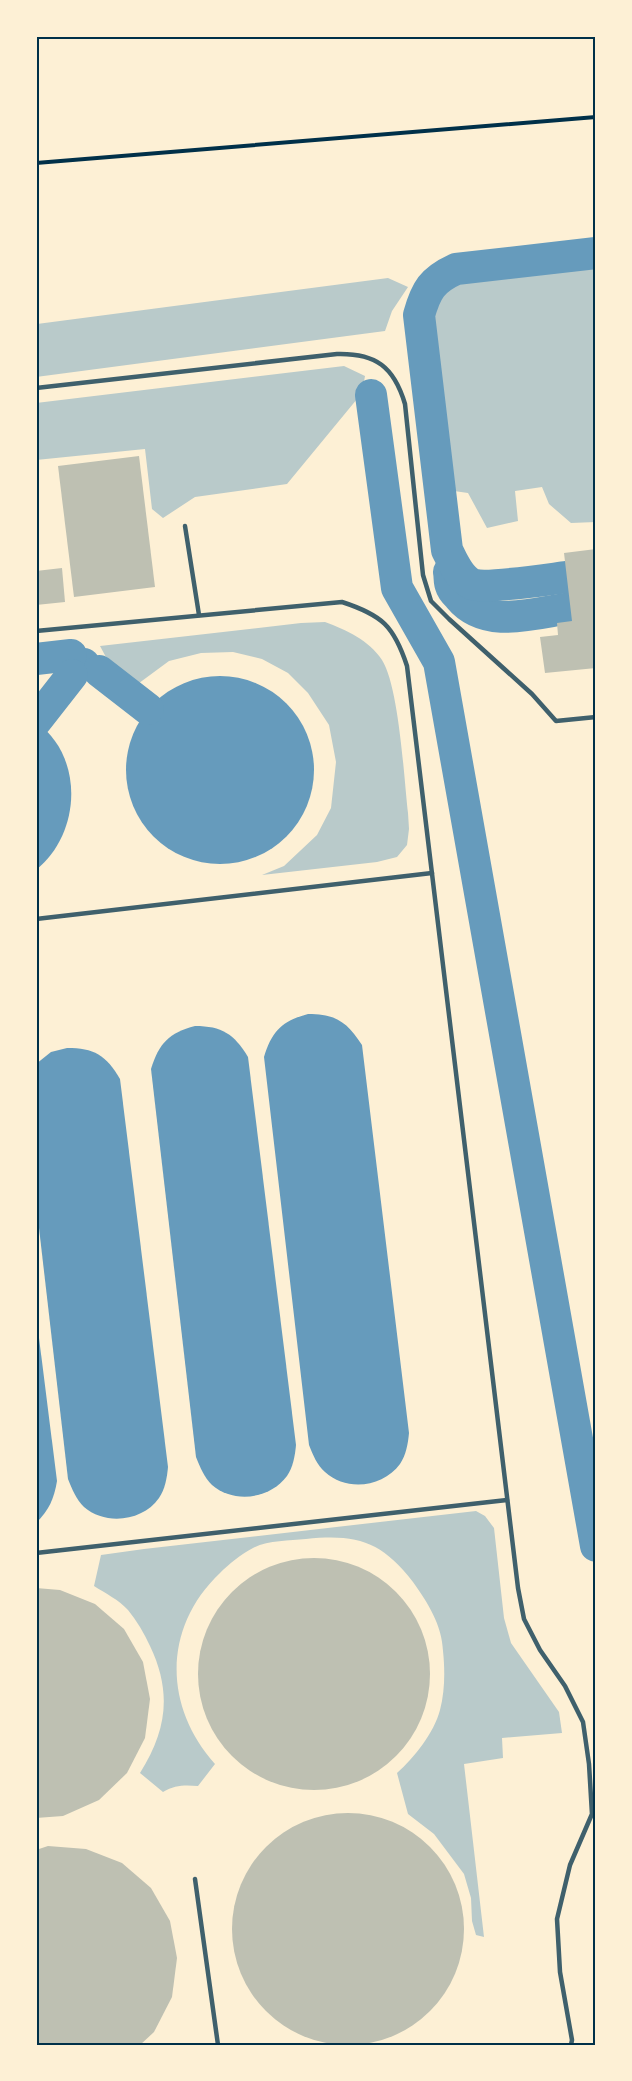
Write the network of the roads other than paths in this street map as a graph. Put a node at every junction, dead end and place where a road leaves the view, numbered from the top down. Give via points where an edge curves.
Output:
1 (36, 388) edge
2 (186, 525) dead end
3 (198, 615) junction
4 (36, 631) edge
5 (596, 717) edge
6 (432, 873) junction
7 (36, 919) edge
8 (507, 1500) junction
9 (36, 1553) edge
10 (195, 1879) dead end
11 (218, 2045) edge
12 (571, 2045) edge

1 - 5 lane via 337,354 356,353 374,359 389,370 405,404 423,575 431,600 556,721
2 - 3 lane
3 - 4 lane
3 - 6 lane via 342,603 366,610 385,624 399,643 407,666
6 - 7 lane
6 - 8 lane
8 - 9 lane
8 - 12 lane via 524,1619 583,1722 589,1764 592,1814 570,1865 557,1919
10 - 11 lane

